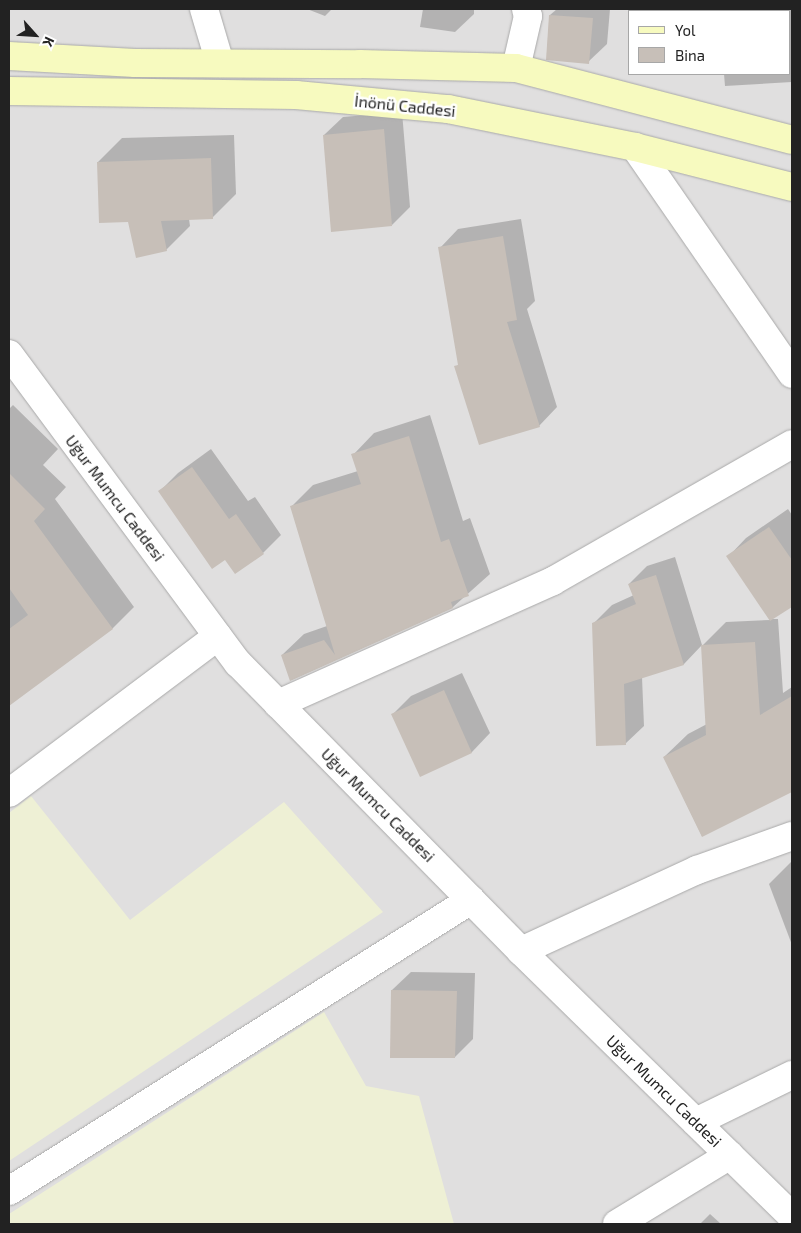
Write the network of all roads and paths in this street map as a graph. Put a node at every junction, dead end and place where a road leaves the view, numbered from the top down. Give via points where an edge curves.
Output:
1 (204, 9) edge
2 (526, 9) edge
3 (9, 56) edge
4 (220, 63) junction
5 (516, 68) junction
6 (9, 91) edge
7 (792, 140) edge
8 (635, 148) junction
9 (792, 188) edge
10 (9, 354) edge
11 (792, 374) edge
12 (792, 444) edge
13 (218, 636) junction
14 (278, 704) junction
15 (9, 793) edge
16 (792, 836) edge
17 (471, 900) junction
18 (521, 951) junction
19 (792, 1074) edge
20 (696, 1122) junction
21 (730, 1155) junction
22 (9, 1191) edge
23 (792, 1216) edge
24 (617, 1224) edge

1 - 4 street
2 - 5 street via 528,16
3 - 4 main road via 135,63
4 - 5 main road
5 - 7 main road
6 - 8 main road, İnönü Caddesi via 296,95 448,108
8 - 9 main road, İnönü Caddesi
8 - 11 street
10 - 13 street, Uğur Mumcu Caddesi
12 - 14 street via 553,581
13 - 14 street, Uğur Mumcu Caddesi via 238,663
13 - 15 street
14 - 17 street, Uğur Mumcu Caddesi
16 - 18 street via 697,870
17 - 18 street, Uğur Mumcu Caddesi
17 - 22 street
18 - 20 street, Uğur Mumcu Caddesi
19 - 20 street
20 - 21 street, Uğur Mumcu Caddesi
21 - 23 street, Uğur Mumcu Caddesi
21 - 24 street

